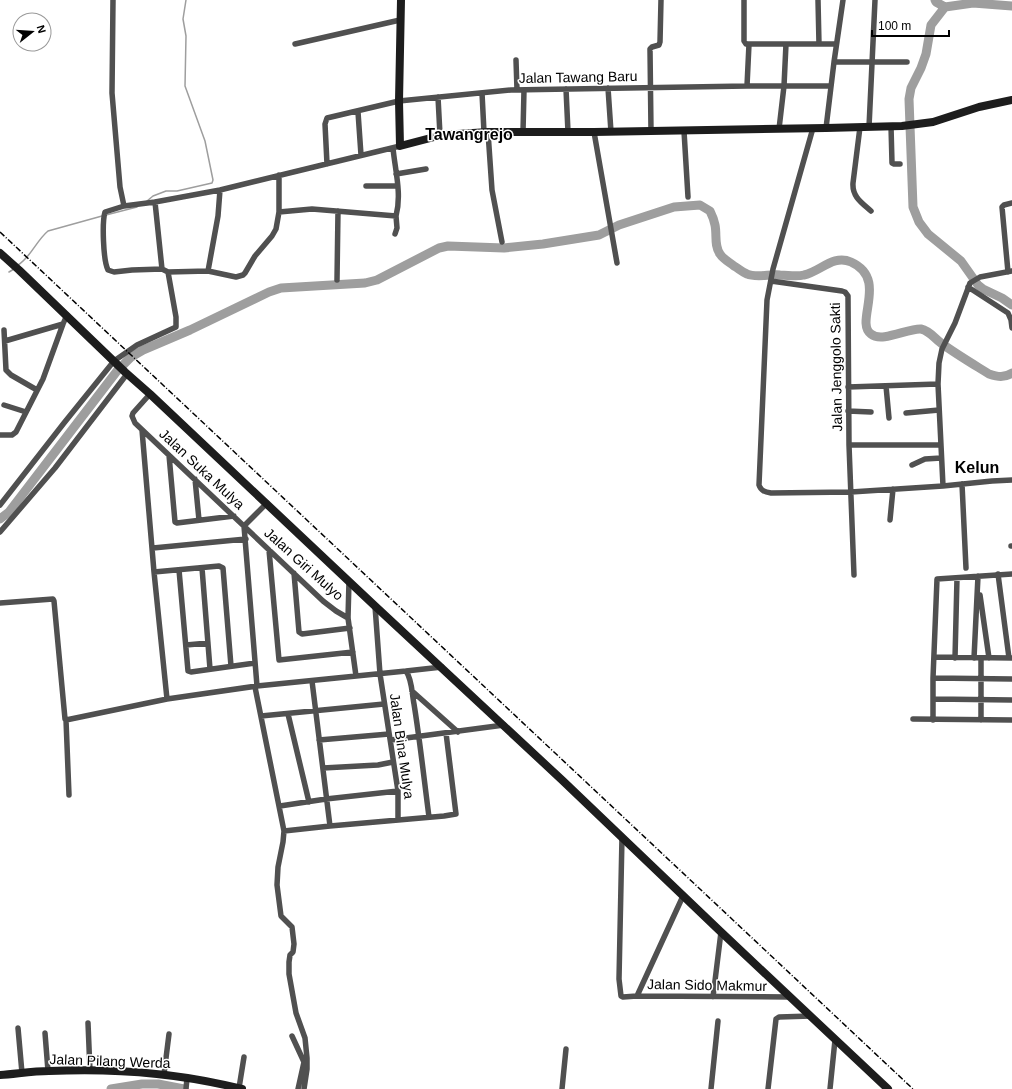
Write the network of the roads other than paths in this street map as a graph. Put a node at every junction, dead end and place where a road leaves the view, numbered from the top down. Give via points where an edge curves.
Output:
1 (113, 0) edge
2 (400, 0) edge
3 (662, 0) edge
4 (744, 0) edge
5 (818, 0) edge
6 (843, 0) edge
7 (874, 0) edge
8 (400, 20) junction
9 (295, 44) dead end
10 (749, 44) junction
11 (786, 44) junction
12 (819, 44) junction
13 (836, 44) junction
14 (516, 60) dead end
15 (871, 61) junction
16 (834, 62) junction
17 (908, 62) dead end
18 (747, 86) junction
19 (784, 86) junction
20 (831, 86) junction
21 (650, 87) junction
22 (608, 88) junction
23 (566, 89) junction
24 (517, 90) junction
25 (524, 90) junction
26 (482, 93) junction
27 (438, 97) junction
28 (1012, 100) edge
29 (399, 101) junction
30 (358, 112) junction
31 (891, 126) junction
32 (864, 127) junction
33 (813, 128) junction
34 (826, 128) junction
35 (779, 129) junction
36 (652, 131) junction
37 (684, 131) junction
38 (486, 132) junction
39 (523, 132) junction
40 (568, 132) junction
41 (594, 132) junction
42 (611, 132) junction
43 (440, 135) junction
44 (396, 147) junction
45 (361, 156) junction
46 (327, 164) junction
47 (900, 164) dead end
48 (426, 169) dead end
49 (396, 174) junction
50 (279, 175) junction
51 (366, 186) dead end
52 (398, 186) junction
53 (220, 190) junction
54 (688, 196) dead end
55 (155, 202) junction
56 (1012, 203) edge
57 (124, 206) junction
58 (338, 210) junction
59 (871, 211) dead end
60 (279, 212) junction
61 (396, 216) junction
62 (395, 234) dead end
63 (502, 242) dead end
64 (1, 254) edge
65 (617, 263) dead end
66 (165, 270) junction
67 (208, 271) junction
68 (1010, 272) edge
69 (337, 280) dead end
70 (771, 280) junction
71 (969, 285) junction
72 (67, 315) junction
73 (63, 324) junction
74 (1012, 328) edge
75 (4, 330) dead end
76 (5, 341) junction
77 (116, 363) junction
78 (126, 373) junction
79 (938, 384) junction
80 (886, 386) junction
81 (848, 387) junction
82 (37, 390) junction
83 (150, 394) junction
84 (4, 405) dead end
85 (939, 410) junction
86 (848, 411) junction
87 (26, 412) junction
88 (871, 412) dead end
89 (906, 413) dead end
90 (889, 418) dead end
91 (142, 430) junction
92 (0, 435) edge
93 (849, 445) junction
94 (941, 445) junction
95 (169, 455) junction
96 (941, 458) junction
97 (912, 465) dead end
98 (195, 479) junction
99 (1012, 480) edge
100 (962, 484) junction
101 (943, 486) junction
102 (894, 489) junction
103 (851, 492) junction
104 (266, 503) junction
105 (0, 505) edge
106 (234, 516) junction
107 (199, 520) junction
108 (890, 520) dead end
109 (244, 526) junction
110 (0, 532) edge
111 (246, 539) junction
112 (153, 548) junction
113 (269, 550) junction
114 (202, 568) junction
115 (966, 568) dead end
116 (178, 570) junction
117 (154, 572) junction
118 (294, 573) junction
119 (998, 574) junction
120 (1012, 574) edge
121 (854, 575) dead end
122 (978, 576) junction
123 (957, 578) junction
124 (349, 580) junction
125 (978, 583) junction
126 (0, 603) edge
127 (375, 606) junction
128 (348, 618) junction
129 (350, 628) junction
130 (208, 643) junction
131 (186, 645) junction
132 (353, 652) junction
133 (934, 657) junction
134 (955, 658) junction
135 (974, 658) junction
136 (981, 658) junction
137 (990, 658) junction
138 (1010, 658) edge
139 (255, 663) junction
140 (231, 666) junction
141 (442, 667) junction
142 (210, 669) junction
143 (406, 671) junction
144 (380, 674) junction
145 (356, 676) junction
146 (933, 678) junction
147 (981, 679) junction
148 (1012, 679) edge
149 (312, 681) junction
150 (256, 686) junction
151 (412, 691) junction
152 (167, 699) junction
153 (933, 699) junction
154 (981, 700) junction
155 (1012, 700) edge
156 (384, 704) junction
157 (315, 711) junction
158 (288, 714) junction
159 (261, 716) junction
160 (913, 719) dead end
161 (66, 720) junction
162 (933, 720) junction
163 (981, 720) junction
164 (1012, 720) edge
165 (504, 725) junction
166 (458, 732) junction
167 (446, 733) junction
168 (419, 736) junction
169 (390, 737) junction
170 (319, 740) junction
171 (394, 762) junction
172 (323, 768) junction
173 (398, 791) junction
174 (69, 794) dead end
175 (326, 799) junction
176 (309, 802) junction
177 (280, 806) junction
178 (428, 817) junction
179 (398, 820) junction
180 (330, 826) junction
181 (284, 831) junction
182 (622, 837) junction
183 (683, 896) junction
184 (721, 932) junction
185 (638, 996) junction
186 (713, 997) junction
187 (790, 997) junction
188 (811, 1016) junction
189 (718, 1021) dead end
190 (88, 1023) dead end
191 (18, 1028) dead end
192 (45, 1033) dead end
193 (169, 1034) dead end
194 (292, 1036) dead end
195 (835, 1040) junction
196 (566, 1049) dead end
197 (244, 1057) dead end
198 (48, 1071) junction
199 (90, 1071) junction
200 (22, 1073) junction
201 (164, 1074) junction
202 (0, 1076) edge
203 (186, 1083) edge
204 (241, 1089) edge
205 (298, 1089) edge
206 (304, 1089) edge
207 (562, 1089) edge
208 (711, 1089) edge
209 (768, 1089) edge
210 (830, 1089) edge
211 (888, 1089) edge

1 - 57 street via 112,93
2 - 8 main road
3 - 21 street via 660,44 650,49
4 - 10 street via 744,41
5 - 12 street
6 - 13 street
7 - 15 street
8 - 9 street
8 - 29 main road
10 - 11 street
10 - 18 street
11 - 12 street
11 - 19 street
12 - 13 street
13 - 16 street
14 - 24 street
15 - 16 street
15 - 17 street
15 - 32 street
16 - 20 street
18 - 19 street, Jalan Tawang Baru
18 - 21 street, Jalan Tawang Baru
19 - 20 street, Jalan Tawang Baru
19 - 35 street
20 - 34 street
21 - 22 street, Jalan Tawang Baru
21 - 36 street
22 - 23 street, Jalan Tawang Baru
22 - 42 street
23 - 25 street, Jalan Tawang Baru
23 - 40 street
24 - 25 street, Jalan Tawang Baru
24 - 26 street, Jalan Tawang Baru
25 - 39 street
26 - 27 street, Jalan Tawang Baru
26 - 38 street
27 - 29 street, Jalan Tawang Baru
27 - 43 street
28 - 31 main road via 923,124
29 - 30 street, Jalan Tawang Baru
29 - 44 main road
30 - 45 street
30 - 46 street, Jalan Tawang Baru via 328,118 325,121
31 - 32 main road
31 - 47 street via 892,163
32 - 34 main road
32 - 59 street via 853,192
33 - 34 main road
33 - 35 main road
33 - 70 street
35 - 37 main road
36 - 37 main road
36 - 42 main road
37 - 54 street
38 - 39 main road
38 - 43 main road
38 - 63 street via 492,190
39 - 40 main road
40 - 41 main road
41 - 42 main road
41 - 65 street
43 - 44 main road
44 - 45 street
44 - 49 street
45 - 46 street
46 - 50 street
48 - 49 street
49 - 52 street
50 - 53 street
50 - 60 street
51 - 52 street
52 - 61 street
53 - 55 street
53 - 67 street
55 - 57 street
55 - 66 street
56 - 68 street via 1004,204 1002,207
57 - 66 street via 105,212 105,260 108,270
58 - 60 street
58 - 61 street
58 - 69 street
60 - 67 street via 274,234 255,256 245,273 236,277
61 - 62 street
64 - 72 main road
66 - 67 street
66 - 77 street via 176,327 137,345
68 - 71 street via 980,277
70 - 81 street, Jalan Jenggolo Sakti via 842,291 847,294
70 - 103 street via 767,300 760,488 771,493
71 - 74 street via 1008,313 1012,320
71 - 79 street via 942,349 938,363
72 - 73 street
72 - 77 main road
73 - 76 street
73 - 82 street
75 - 76 street
76 - 82 street via 7,372
77 - 78 main road
77 - 105 street via 64,423
78 - 83 main road
78 - 110 street via 55,468
79 - 80 street
79 - 85 street
80 - 81 street
80 - 90 street
81 - 86 street, Jalan Jenggolo Sakti
82 - 87 street
83 - 91 street via 132,416
83 - 104 main road
84 - 87 street
85 - 89 street
85 - 94 street
86 - 88 street
86 - 93 street, Jalan Jenggolo Sakti
87 - 92 street via 14,434
91 - 95 street, Jalan Suka Mulya
91 - 112 street
93 - 94 street
93 - 103 street, Jalan Jenggolo Sakti
94 - 96 street
95 - 98 street, Jalan Suka Mulya
95 - 107 street via 175,522
96 - 97 street via 925,458
96 - 101 street
98 - 106 street, Jalan Suka Mulya
98 - 107 street
99 - 100 street
100 - 101 street
100 - 115 street
101 - 102 street
102 - 103 street
102 - 108 street
103 - 121 street, Jalan Jenggolo Sakti
104 - 109 street
104 - 124 main road
106 - 107 street
106 - 109 street, Jalan Suka Mulya
109 - 111 street
109 - 113 street, Jalan Giri Mulyo
111 - 112 street
111 - 139 street
112 - 117 street
113 - 118 street, Jalan Giri Mulyo
113 - 132 street via 279,660
114 - 116 street
114 - 130 street
114 - 140 street via 223,568
116 - 117 street
116 - 131 street
117 - 152 street
118 - 128 street, Jalan Giri Mulyo via 330,607
118 - 129 street via 299,632 302,634
119 - 120 street
119 - 122 street
119 - 138 street
122 - 123 street
122 - 125 street
123 - 133 street via 936,580
123 - 134 street
124 - 127 main road
124 - 128 street
125 - 135 street
125 - 137 street
126 - 161 street via 54,601
127 - 141 main road
127 - 144 street, Jalan Bina Mulya
128 - 129 street
129 - 132 street
130 - 131 street
130 - 142 street
131 - 142 street via 189,672
132 - 145 street
133 - 134 street
133 - 146 street
134 - 135 street
135 - 136 street
136 - 137 street
136 - 147 street
137 - 138 street
139 - 140 street
139 - 150 street
140 - 142 street
141 - 143 street
141 - 165 main road
143 - 144 street
143 - 151 street
144 - 145 street
144 - 156 street, Jalan Bina Mulya
145 - 149 street
146 - 147 street
146 - 153 street
147 - 148 street
147 - 154 street
149 - 150 street
149 - 157 street
150 - 152 street
150 - 159 street
151 - 166 street
151 - 168 street
152 - 161 street
153 - 154 street
153 - 162 street
154 - 155 street
154 - 163 street
156 - 157 street
156 - 169 street, Jalan Bina Mulya
157 - 158 street
157 - 170 street
158 - 159 street
158 - 176 street
159 - 177 street
160 - 162 street
161 - 174 street
162 - 163 street
163 - 164 street
165 - 166 street
165 - 182 main road
166 - 167 street
167 - 168 street
167 - 178 street via 456,814
168 - 169 street
168 - 178 street
169 - 170 street
169 - 171 street, Jalan Bina Mulya
170 - 172 street
171 - 172 street
171 - 173 street, Jalan Bina Mulya
172 - 175 street
173 - 175 street
173 - 179 street, Jalan Bina Mulya
175 - 176 street
175 - 180 street
176 - 177 street
177 - 181 street
178 - 179 street
179 - 180 street
180 - 181 street
181 - 206 street via 277,885 281,916 292,927 294,944 289,974 296,1013 305,1038 307,1058
182 - 183 main road
182 - 185 street, Jalan Sido Makmur via 618,979 620,994 623,997
183 - 184 main road
183 - 185 street
184 - 186 street
184 - 187 main road
185 - 186 street, Jalan Sido Makmur
186 - 187 street, Jalan Sido Makmur
187 - 188 main road
188 - 195 main road
188 - 209 street via 776,1018
189 - 208 street
190 - 199 street
191 - 200 street
192 - 198 street
193 - 201 street
194 - 205 street via 304,1062
195 - 210 street
195 - 211 main road
196 - 207 street
197 - 204 street
198 - 199 main road, Jalan Pilang Werda
198 - 200 main road, Jalan Pilang Werda
199 - 201 main road, Jalan Pilang Werda
200 - 202 main road, Jalan Pilang Werda
201 - 203 main road, Jalan Pilang Werda
203 - 204 main road, Jalan Pilang Werda

